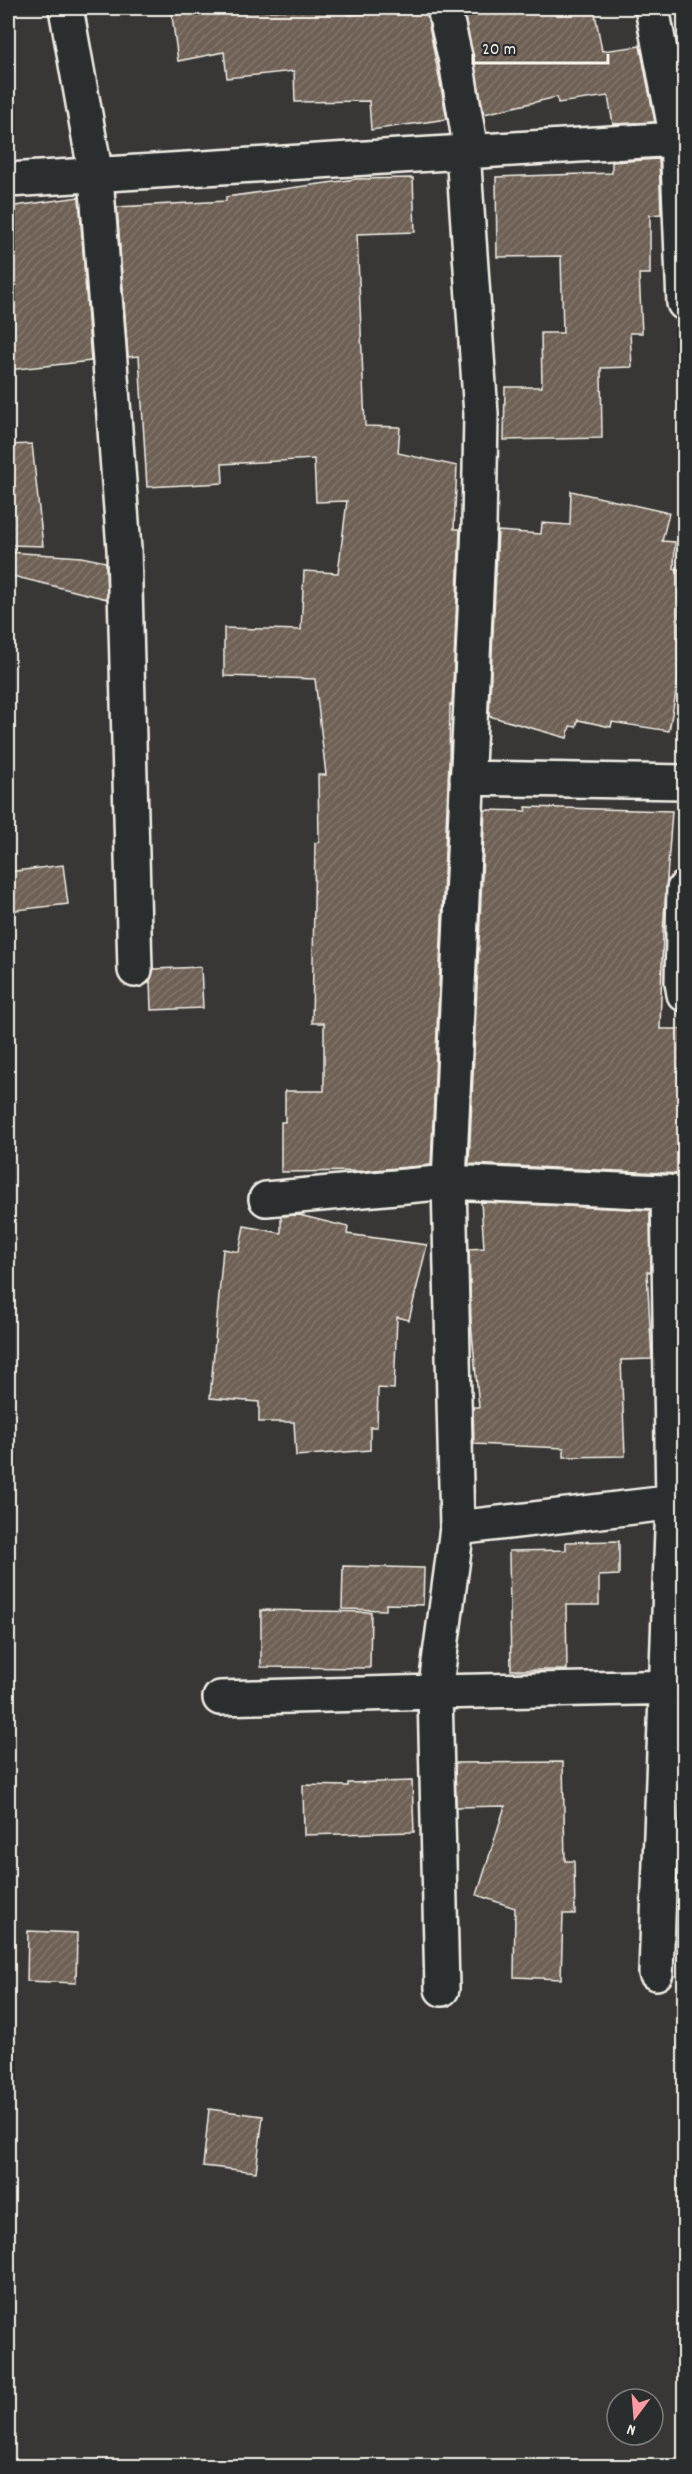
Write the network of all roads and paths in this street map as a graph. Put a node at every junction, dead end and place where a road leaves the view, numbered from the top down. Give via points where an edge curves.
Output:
1 (66, 8) edge
2 (444, 8) edge
3 (652, 8) edge
4 (677, 139) junction
5 (467, 152) junction
6 (96, 176) junction
7 (8, 180) edge
8 (684, 303) edge
9 (467, 777) junction
10 (684, 782) edge
11 (684, 889) edge
12 (135, 970) dead end
13 (684, 994) edge
14 (449, 1182) junction
15 (676, 1192) edge
16 (266, 1199) dead end
17 (679, 1502) edge
18 (457, 1528) junction
19 (675, 1687) edge
20 (435, 1692) junction
21 (220, 1698) dead end
22 (656, 1973) dead end
23 (442, 1989) dead end

1 - 6 street
2 - 5 street
3 - 4 street
4 - 5 street
4 - 8 street
5 - 6 street
5 - 9 street via 481,414
6 - 7 street
6 - 12 street via 124,549
9 - 10 street
9 - 14 street
11 - 13 street
14 - 15 street
14 - 16 street
14 - 18 street
15 - 17 street
17 - 18 street
17 - 19 street
18 - 20 street
19 - 20 street
19 - 22 street
20 - 21 street
20 - 23 street

